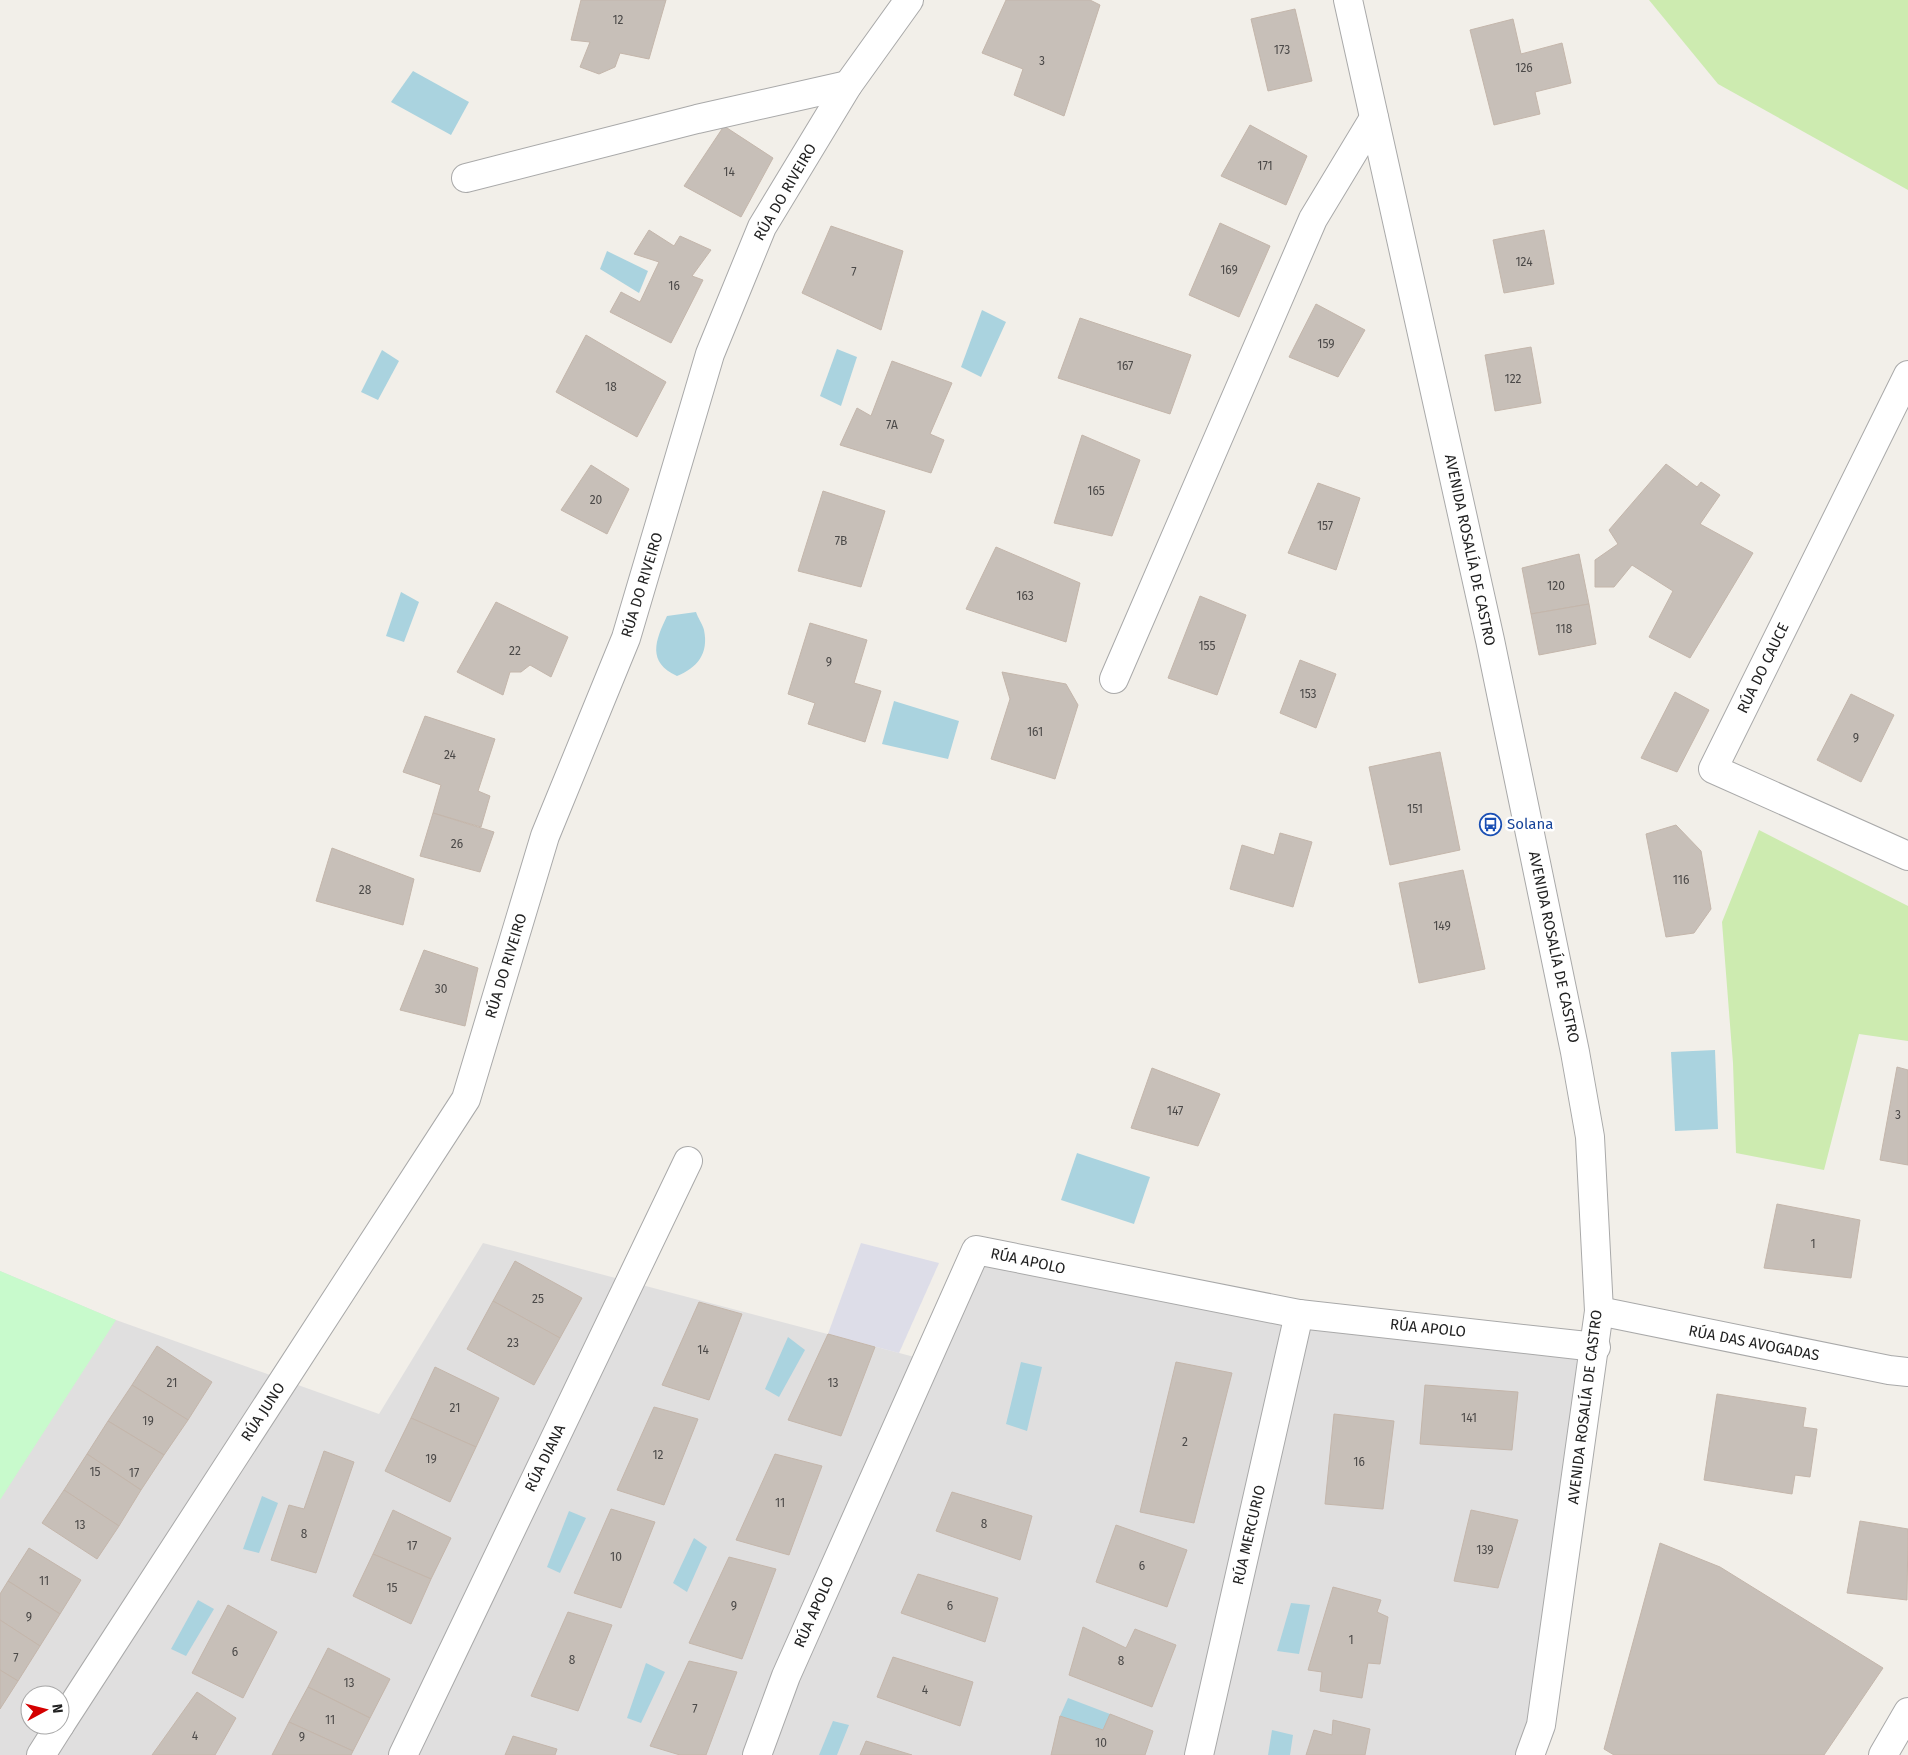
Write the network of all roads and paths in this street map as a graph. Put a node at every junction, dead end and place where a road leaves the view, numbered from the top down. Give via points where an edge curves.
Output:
1 (909, 0) edge
2 (1348, 0) edge
3 (848, 85) junction
4 (1374, 118) junction
5 (466, 178) dead end
6 (1908, 375) edge
7 (1114, 679) dead end
8 (1908, 856) edge
9 (466, 1099) joint
10 (688, 1161) dead end
11 (1599, 1311) junction
12 (1299, 1314) junction
13 (1596, 1347) junction
14 (1908, 1372) edge
15 (70, 1710) edge
16 (1908, 1712) edge
17 (54, 1735) edge
18 (41, 1755) edge
19 (403, 1755) edge
20 (757, 1755) edge
21 (1199, 1755) edge
22 (1530, 1755) edge
23 (1884, 1755) edge

1 - 3 street, RÚA DO RIVEIRO
2 - 4 street, AVENIDA ROSALÍA DE CASTRO
3 - 5 street via 697,119
3 - 9 street, RÚA DO RIVEIRO via 762,227 710,354 626,638 545,836
4 - 7 street via 1313,219
4 - 11 street, AVENIDA ROSALÍA DE CASTRO via 1490,640 1575,1052 1590,1137
6 - 8 street, RÚA DO CAUCE via 1713,769
9 - 15 street, RÚA JUNO
10 - 19 street, RÚA DIANA
11 - 13 street, AVENIDA ROSALÍA DE CASTRO
11 - 14 street, RÚA DAS AVOGADAS
12 - 13 street, RÚA APOLO
12 - 20 street, RÚA APOLO via 976,1250 786,1676
12 - 21 street, RÚA MERCURIO
13 - 22 street, AVENIDA ROSALÍA DE CASTRO via 1541,1725
16 - 23 street
17 - 18 street, RÚA JUNO

